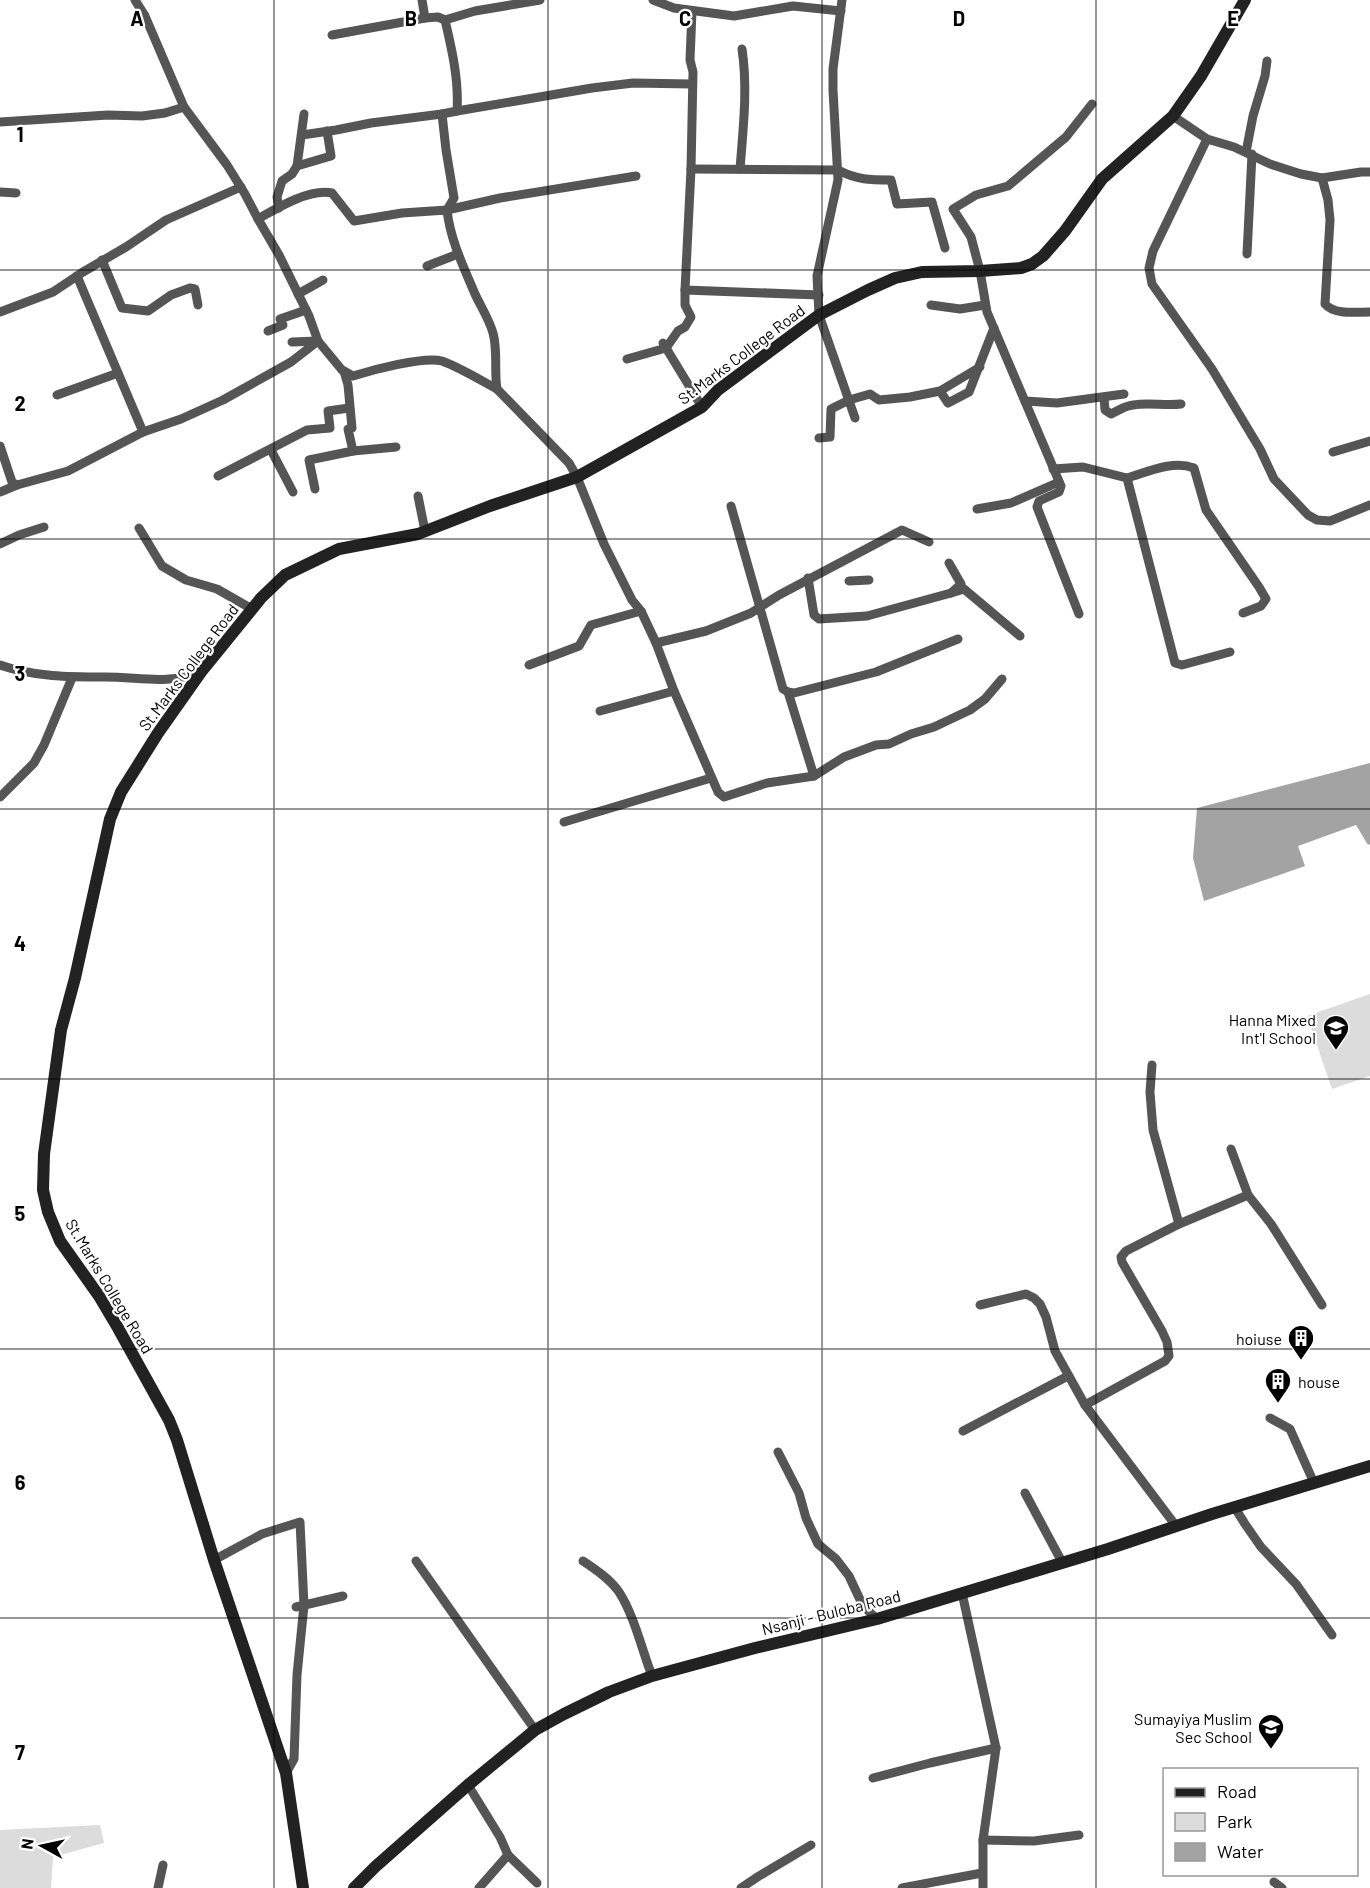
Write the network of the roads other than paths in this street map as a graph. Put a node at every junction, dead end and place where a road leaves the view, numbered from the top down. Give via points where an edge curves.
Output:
1 (135, 0) edge
2 (422, 0) edge
3 (540, 0) edge
4 (653, 0) edge
5 (843, 0) edge
6 (1245, 0) edge
7 (692, 11) junction
8 (842, 11) junction
9 (425, 18) junction
10 (445, 20) junction
11 (332, 35) dead end
12 (742, 49) dead end
13 (1267, 61) dead end
14 (692, 84) junction
15 (1092, 104) dead end
16 (184, 107) junction
17 (457, 111) junction
18 (304, 114) dead end
19 (442, 114) junction
20 (1173, 116) junction
21 (0, 122) edge
22 (327, 131) junction
23 (302, 135) junction
24 (1207, 139) junction
25 (1249, 153) junction
26 (297, 166) junction
27 (691, 169) junction
28 (740, 169) junction
29 (838, 171) junction
30 (1370, 172) edge
31 (636, 176) dead end
32 (1322, 178) junction
33 (241, 188) junction
34 (0, 192) edge
35 (16, 193) dead end
36 (279, 208) junction
37 (447, 210) junction
38 (258, 219) junction
39 (945, 248) dead end
40 (458, 254) junction
41 (1247, 254) dead end
42 (102, 260) junction
43 (427, 266) dead end
44 (980, 271) junction
45 (77, 276) junction
46 (323, 280) dead end
47 (685, 290) junction
48 (298, 294) junction
49 (819, 295) junction
50 (931, 304) dead end
51 (198, 305) dead end
52 (985, 305) junction
53 (306, 310) junction
54 (0, 312) edge
55 (1370, 312) edge
56 (819, 315) junction
57 (994, 328) junction
58 (268, 331) dead end
59 (318, 341) junction
60 (292, 342) dead end
61 (664, 346) junction
62 (627, 359) dead end
63 (980, 368) junction
64 (344, 371) junction
65 (118, 373) junction
66 (497, 389) junction
67 (940, 391) junction
68 (1124, 394) dead end
69 (57, 395) dead end
70 (1104, 398) junction
71 (849, 400) junction
72 (1024, 401) junction
73 (1181, 404) dead end
74 (702, 407) junction
75 (349, 408) junction
76 (855, 418) dead end
77 (143, 432) junction
78 (819, 438) dead end
79 (1370, 441) edge
80 (0, 446) edge
81 (396, 447) dead end
82 (271, 450) junction
83 (353, 451) junction
84 (1333, 452) dead end
85 (1053, 469) junction
86 (218, 476) dead end
87 (577, 477) junction
88 (1127, 478) junction
89 (1059, 483) junction
90 (17, 485) junction
91 (315, 489) dead end
92 (0, 492) edge
93 (293, 492) dead end
94 (418, 496) dead end
95 (1370, 505) edge
96 (730, 506) dead end
97 (977, 509) dead end
98 (44, 527) dead end
99 (140, 528) dead end
100 (425, 531) junction
101 (930, 542) dead end
102 (0, 544) edge
103 (949, 563) dead end
104 (808, 578) junction
105 (869, 580) dead end
106 (849, 581) dead end
107 (951, 593) junction
108 (760, 606) junction
109 (252, 609) junction
110 (641, 611) junction
111 (1243, 613) dead end
112 (1079, 614) dead end
113 (1020, 636) dead end
114 (958, 639) dead end
115 (656, 643) junction
116 (1230, 652) dead end
117 (0, 665) edge
118 (529, 665) dead end
119 (201, 672) junction
120 (72, 678) junction
121 (1002, 680) dead end
122 (674, 691) junction
123 (788, 692) junction
124 (600, 711) dead end
125 (814, 776) junction
126 (711, 778) junction
127 (0, 797) edge
128 (564, 822) dead end
129 (1152, 1065) dead end
130 (1231, 1149) dead end
131 (1248, 1195) junction
132 (1179, 1224) junction
133 (980, 1305) dead end
134 (1322, 1305) dead end
135 (1068, 1376) junction
136 (1085, 1405) junction
137 (1270, 1418) dead end
138 (963, 1431) dead end
139 (778, 1452) dead end
140 (1370, 1466) edge
141 (1314, 1483) junction
142 (1025, 1493) dead end
143 (1235, 1508) junction
144 (1176, 1526) junction
145 (214, 1560) junction
146 (416, 1561) dead end
147 (583, 1561) dead end
148 (1062, 1562) junction
149 (962, 1593) junction
150 (343, 1596) dead end
151 (300, 1606) junction
152 (877, 1619) junction
153 (1332, 1635) dead end
154 (652, 1676) junction
155 (535, 1730) junction
156 (996, 1748) junction
157 (286, 1773) junction
158 (873, 1778) dead end
159 (468, 1785) junction
160 (1079, 1835) dead end
161 (983, 1840) junction
162 (812, 1845) dead end
163 (508, 1855) junction
164 (163, 1865) dead end
165 (982, 1873) junction
166 (537, 1883) dead end
167 (158, 1888) edge
168 (303, 1888) edge
169 (354, 1888) edge
170 (479, 1888) edge
171 (741, 1888) edge
172 (902, 1888) edge
173 (983, 1888) edge

1 - 16 street
2 - 9 street
3 - 10 street
4 - 7 street
5 - 8 street
6 - 20 main road, St.Marks College Road via 1202,75
7 - 8 street via 734,16 793,6
7 - 14 street
8 - 29 street via 833,80
9 - 10 street
9 - 11 street
10 - 17 street via 458,94
12 - 28 street via 745,101
13 - 25 street via 1253,116
14 - 17 street via 633,83
14 - 27 street
15 - 44 street via 1066,137 1008,186 976,195 953,209 971,237
16 - 21 street via 142,116
16 - 33 street
17 - 19 street
18 - 23 street
19 - 22 street
19 - 37 street via 454,198
20 - 24 street
20 - 44 main road, St.Marks College Road via 1102,179 1043,256 1021,268
22 - 23 street
22 - 26 street via 331,156
23 - 26 street
24 - 25 street
24 - 95 street via 1153,251 1149,268 1152,284 1212,369 1274,479 1308,515 1330,521
25 - 32 street via 1280,167
25 - 41 street
26 - 36 street via 282,181 277,197
27 - 28 street
27 - 47 street
28 - 29 street
29 - 39 street via 862,180 891,180 897,204 932,202
29 - 49 street via 817,276
30 - 32 street
31 - 37 street
32 - 55 street via 1330,220 1324,304 1337,311
33 - 38 street
33 - 42 street via 166,220
34 - 35 street
36 - 37 street via 322,191 332,194 354,221
36 - 38 street
37 - 40 street
38 - 48 street
40 - 43 street
40 - 66 street via 494,336
42 - 45 street
42 - 51 street via 122,308 148,311 190,288 195,289
44 - 52 street
44 - 56 main road, St.Marks College Road via 922,272 895,278
45 - 54 street via 53,292
45 - 65 street
46 - 48 street
47 - 49 street
47 - 61 street via 685,305 691,317
48 - 53 street
49 - 56 street
50 - 52 street via 960,309
52 - 57 street
53 - 58 street via 280,319 283,325
53 - 59 street
56 - 71 street
56 - 74 main road, St.Marks College Road via 718,390
57 - 63 street
57 - 72 street
59 - 60 street
59 - 64 street
59 - 77 street via 291,362 223,400
61 - 62 street
61 - 74 street
63 - 67 street
63 - 67 street via 969,392 948,403
64 - 66 street via 354,376 380,368 440,361
64 - 75 street
65 - 69 street
65 - 77 street
66 - 87 street via 569,463
67 - 71 street via 879,400 870,394
68 - 70 street
70 - 72 street
70 - 73 street via 1105,410 1111,414 1132,405
71 - 76 street
71 - 78 street via 831,409 830,437
72 - 85 street
74 - 87 main road, St.Marks College Road
75 - 82 street via 328,411 330,428 307,430
75 - 83 street
77 - 90 street via 68,471
79 - 84 street
80 - 90 street via 12,482
81 - 83 street
82 - 86 street
82 - 93 street
83 - 91 street via 309,460
85 - 88 street via 1083,467
85 - 89 street
87 - 100 main road, St.Marks College Road
87 - 110 street via 604,544
88 - 111 street via 1169,465 1194,468 1206,510 1266,599 1261,606
88 - 116 street via 1175,663 1182,665
89 - 97 street via 1011,503
89 - 112 street via 1059,492 1039,501 1037,507
90 - 92 street
94 - 100 street
96 - 108 street
98 - 102 street
99 - 109 street via 162,566
100 - 109 main road, St.Marks College Road via 339,549 285,575
101 - 104 street via 902,530
103 - 107 street via 961,584
104 - 107 street via 814,615 819,619 867,616
104 - 108 street
105 - 106 street
107 - 113 street via 964,589
108 - 115 street via 706,631
108 - 123 street via 783,689
109 - 119 main road, St.Marks College Road
110 - 115 street
110 - 118 street via 591,625 579,646
114 - 123 street via 876,672
115 - 122 street
117 - 120 street
119 - 120 street via 177,680
119 - 145 main road, St.Marks College Road via 121,792 110,819 61,1030 44,1154 43,1190 60,1241 104,1304 169,1420
120 - 127 street via 39,754
121 - 125 street via 970,710 889,744 853,754
122 - 124 street
122 - 126 street
123 - 125 street
125 - 126 street via 766,783 724,797
126 - 128 street
129 - 132 street via 1153,1130
130 - 131 street
131 - 132 street
131 - 134 street
132 - 136 street via 1121,1257 1162,1331 1169,1356
133 - 135 street via 1026,1294 1034,1298 1046,1317 1053,1345
135 - 136 street
135 - 138 street
136 - 144 street
137 - 141 street via 1290,1429
139 - 152 street via 818,1544 836,1559 863,1606
140 - 141 main road, Nsanji - Buloba Road
141 - 143 main road, Nsanji - Buloba Road
142 - 148 street
143 - 144 main road, Nsanji - Buloba Road
143 - 153 street via 1261,1547 1296,1584
144 - 148 main road, Nsanji - Buloba Road
145 - 151 street via 262,1534 300,1522
145 - 157 main road, St.Marks College Road
146 - 155 street
147 - 154 street via 618,1590
148 - 149 main road, Nsanji - Buloba Road
149 - 152 main road, Nsanji - Buloba Road
149 - 156 street
150 - 151 street
151 - 157 street via 294,1759
152 - 154 main road, Nsanji - Buloba Road
154 - 155 main road, Nsanji - Buloba Road via 609,1692
155 - 159 main road, Nsanji - Buloba Road
156 - 158 street
156 - 161 street
157 - 168 main road, St.Marks College Road
159 - 163 street
159 - 169 main road, Nsanji - Buloba Road
160 - 161 street via 1034,1841
161 - 165 street
162 - 171 street
163 - 166 street
163 - 170 street
164 - 167 street
165 - 172 street
165 - 173 street

